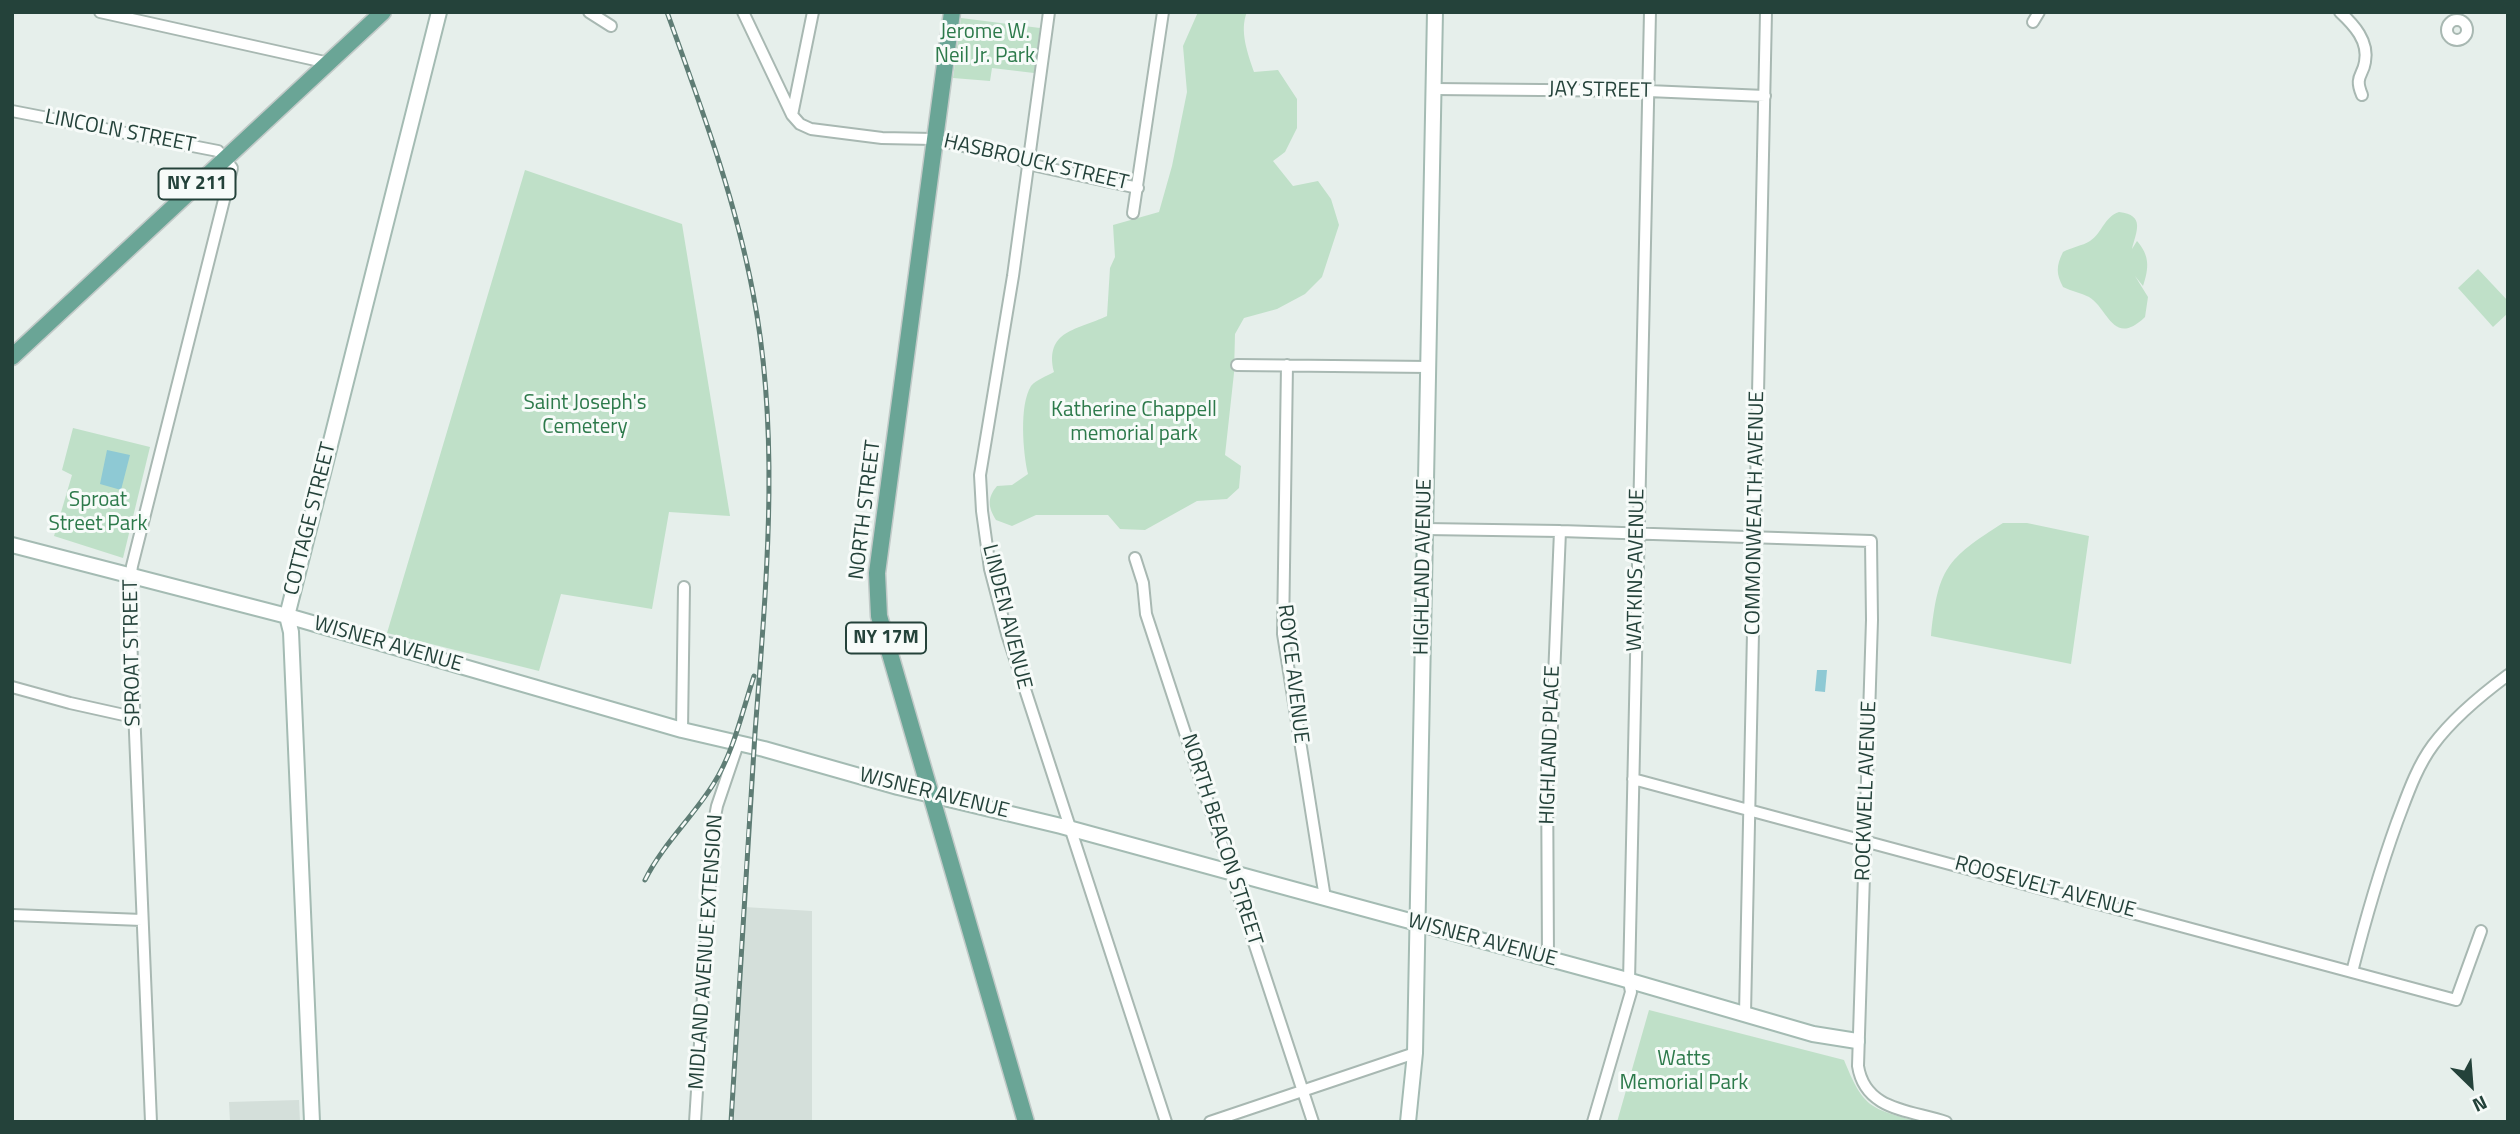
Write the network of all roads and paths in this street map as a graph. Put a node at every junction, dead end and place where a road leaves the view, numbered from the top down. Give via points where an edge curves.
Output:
1 (100, 12) edge
2 (383, 12) edge
3 (439, 12) edge
4 (589, 12) edge
5 (743, 12) edge
6 (813, 12) edge
7 (952, 12) edge
8 (1049, 12) edge
9 (1163, 12) edge
10 (1435, 12) edge
11 (1650, 12) edge
12 (1766, 12) edge
13 (2340, 12) edge
14 (611, 26) dead end
15 (329, 62) junction
16 (1434, 89) junction
17 (1648, 91) junction
18 (2362, 94) dead end
19 (1765, 96) junction
20 (12, 111) edge
21 (792, 115) junction
22 (933, 139) junction
23 (225, 158) junction
24 (1028, 164) junction
25 (1138, 188) junction
26 (1133, 213) dead end
27 (13, 354) edge
28 (1237, 365) dead end
29 (1287, 365) junction
30 (1429, 366) junction
31 (1425, 529) junction
32 (1560, 531) junction
33 (1638, 533) junction
34 (1755, 537) junction
35 (12, 544) edge
36 (1135, 558) dead end
37 (131, 575) junction
38 (684, 586) dead end
39 (287, 616) junction
40 (2508, 675) edge
41 (12, 687) edge
42 (133, 717) junction
43 (682, 730) junction
44 (738, 744) junction
45 (1633, 779) junction
46 (930, 795) junction
47 (1751, 809) junction
48 (1069, 828) junction
49 (1866, 840) junction
50 (1231, 872) junction
51 (1325, 898) junction
52 (12, 915) edge
53 (142, 920) junction
54 (1418, 924) junction
55 (2481, 932) dead end
56 (1548, 959) junction
57 (2352, 972) junction
58 (1629, 981) junction
59 (1745, 1014) junction
60 (1857, 1041) junction
61 (1415, 1053) junction
62 (1302, 1090) junction
63 (151, 1122) edge
64 (312, 1122) edge
65 (695, 1122) edge
66 (1026, 1122) edge
67 (1166, 1122) edge
68 (1210, 1122) edge
69 (1313, 1122) edge
70 (1408, 1122) edge
71 (1594, 1122) edge
72 (1947, 1122) edge

1 - 15 street
2 - 15 main road, NY 211
3 - 39 street, COTTAGE STREET
4 - 14 street
5 - 21 street
6 - 21 street
7 - 22 main road, NORTH STREET / NY 17M
8 - 24 street, LINDEN AVENUE
9 - 25 street
10 - 16 street, HIGHLAND AVENUE
11 - 17 street, WATKINS AVENUE
12 - 19 street, COMMONWEALTH AVENUE
13 - 18 street via 2363,39
15 - 23 main road, NY 211
16 - 17 street, JAY STREET
16 - 30 street, HIGHLAND AVENUE
17 - 19 street, JAY STREET
17 - 33 street, WATKINS AVENUE
19 - 34 street, COMMONWEALTH AVENUE
20 - 23 street, LINCOLN STREET via 218,151
21 - 22 street, HASBROUCK STREET via 811,129
22 - 24 street, HASBROUCK STREET
22 - 46 main road, NORTH STREET / NY 17M via 877,573 879,616
23 - 27 main road, NY 211
23 - 37 street, SPROAT STREET via 232,168
24 - 25 street, HASBROUCK STREET
24 - 48 street, LINDEN AVENUE via 980,475 982,511 990,569 1007,634
25 - 26 street
28 - 29 street
29 - 30 street
29 - 51 street, ROYCE AVENUE via 1283,634
30 - 31 street, HIGHLAND AVENUE
31 - 32 street
31 - 54 street, HIGHLAND AVENUE
32 - 33 street
32 - 56 street, HIGHLAND PLACE via 1547,760
33 - 34 street
33 - 45 street, WATKINS AVENUE
34 - 47 street, COMMONWEALTH AVENUE
34 - 49 street, ROCKWELL AVENUE via 1871,541
35 - 37 street, WISNER AVENUE
36 - 50 street, NORTH BEACON STREET via 1146,614
37 - 39 street, WISNER AVENUE
37 - 42 street, SPROAT STREET
38 - 43 street
39 - 43 street, WISNER AVENUE
39 - 64 street, COTTAGE STREET
40 - 57 street via 2466,709 2426,755 2376,879
41 - 42 street
42 - 53 street, SPROAT STREET
43 - 44 street, WISNER AVENUE
44 - 46 street, WISNER AVENUE
44 - 65 street, MIDLAND AVENUE EXTENSION via 714,822
45 - 47 street, ROOSEVELT AVENUE
45 - 58 street, WATKINS AVENUE
46 - 48 street, WISNER AVENUE
46 - 66 main road, NORTH STREET / NY 17M
47 - 49 street, ROOSEVELT AVENUE
47 - 59 street, COMMONWEALTH AVENUE
48 - 50 street, WISNER AVENUE
48 - 67 street, LINDEN AVENUE
49 - 57 street, ROOSEVELT AVENUE
49 - 60 street, ROCKWELL AVENUE
50 - 51 street, WISNER AVENUE
50 - 62 street, NORTH BEACON STREET
51 - 54 street, WISNER AVENUE
52 - 53 street
53 - 63 street, SPROAT STREET
54 - 56 street, WISNER AVENUE
54 - 61 street, HIGHLAND AVENUE
55 - 57 street, ROOSEVELT AVENUE via 2456,1000
56 - 58 street, WISNER AVENUE
58 - 59 street, WISNER AVENUE
58 - 71 street, WATKINS AVENUE via 1631,992
59 - 60 street, WISNER AVENUE
60 - 72 street, ROCKWELL AVENUE via 1859,1076 1879,1102
61 - 62 street
61 - 70 street, HIGHLAND AVENUE
62 - 68 street
62 - 69 street, NORTH BEACON STREET

